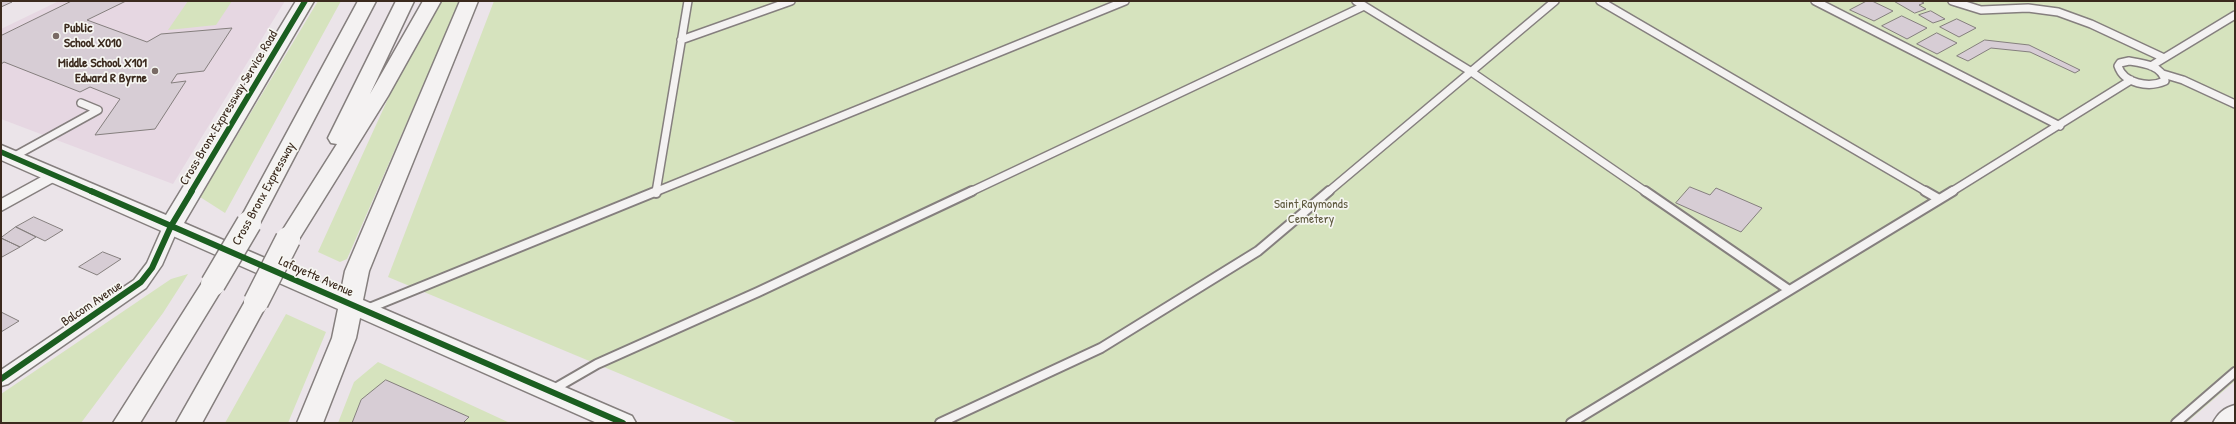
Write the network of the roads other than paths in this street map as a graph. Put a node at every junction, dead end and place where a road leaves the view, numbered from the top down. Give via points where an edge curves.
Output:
1 (305, 1) edge
2 (367, 1) edge
3 (405, 1) edge
4 (432, 1) edge
5 (469, 1) edge
6 (688, 1) edge
7 (792, 1) edge
8 (1125, 1) edge
9 (1356, 1) edge
10 (1555, 1) edge
11 (1600, 1) edge
12 (1815, 1) edge
13 (1952, 1) edge
14 (1364, 6) junction
15 (2235, 15) edge
16 (682, 40) junction
17 (2164, 58) junction
18 (2151, 66) junction
19 (1470, 71) junction
20 (2163, 74) junction
21 (2132, 80) junction
22 (81, 103) dead end
23 (2235, 104) edge
24 (2060, 126) junction
25 (7, 155) edge
26 (54, 175) junction
27 (656, 193) junction
28 (1939, 199) junction
29 (1, 206) edge
30 (171, 226) junction
31 (288, 239) junction
32 (1789, 290) junction
33 (358, 308) junction
34 (2235, 372) edge
35 (1, 379) edge
36 (550, 391) junction
37 (2235, 414) edge
38 (616, 422) edge
39 (126, 423) edge
40 (189, 423) edge
41 (310, 423) edge
42 (940, 423) edge
43 (1571, 423) edge
44 (2176, 423) edge
45 (2226, 423) edge

1 - 30 main road, Cross Bronx Expressway Service Road
2 - 39 main road, Cross Bronx Expressway, bridge via 249,223
3 - 31 main road
4 - 31 main road via 371,107
5 - 33 main road via 357,271
6 - 16 lane
7 - 16 lane
8 - 27 lane
9 - 14 lane
10 - 19 lane
11 - 28 lane
12 - 24 lane
13 - 17 lane via 1981,10 2028,8 2058,12 2091,24
14 - 19 lane
14 - 36 lane via 758,292 597,364
15 - 17 lane
16 - 27 lane
17 - 18 lane
18 - 20 lane
18 - 21 lane via 2136,62 2120,63 2120,72
19 - 32 lane
19 - 42 lane via 1258,251 1101,348
20 - 21 lane via 2165,81 2156,85
20 - 23 lane via 2183,80
21 - 24 lane
22 - 25 lane via 98,110
24 - 28 lane
25 - 26 main road, Lafayette Avenue
26 - 29 street
26 - 30 main road, Lafayette Avenue
27 - 33 lane
28 - 32 lane
30 - 33 main road, Lafayette Avenue
30 - 35 street, Balcom Avenue via 154,264 140,284
31 - 40 main road, bridge
32 - 43 lane
33 - 36 main road, Lafayette Avenue
33 - 41 main road
34 - 44 lane
36 - 38 main road, Lafayette Avenue
37 - 45 main road

